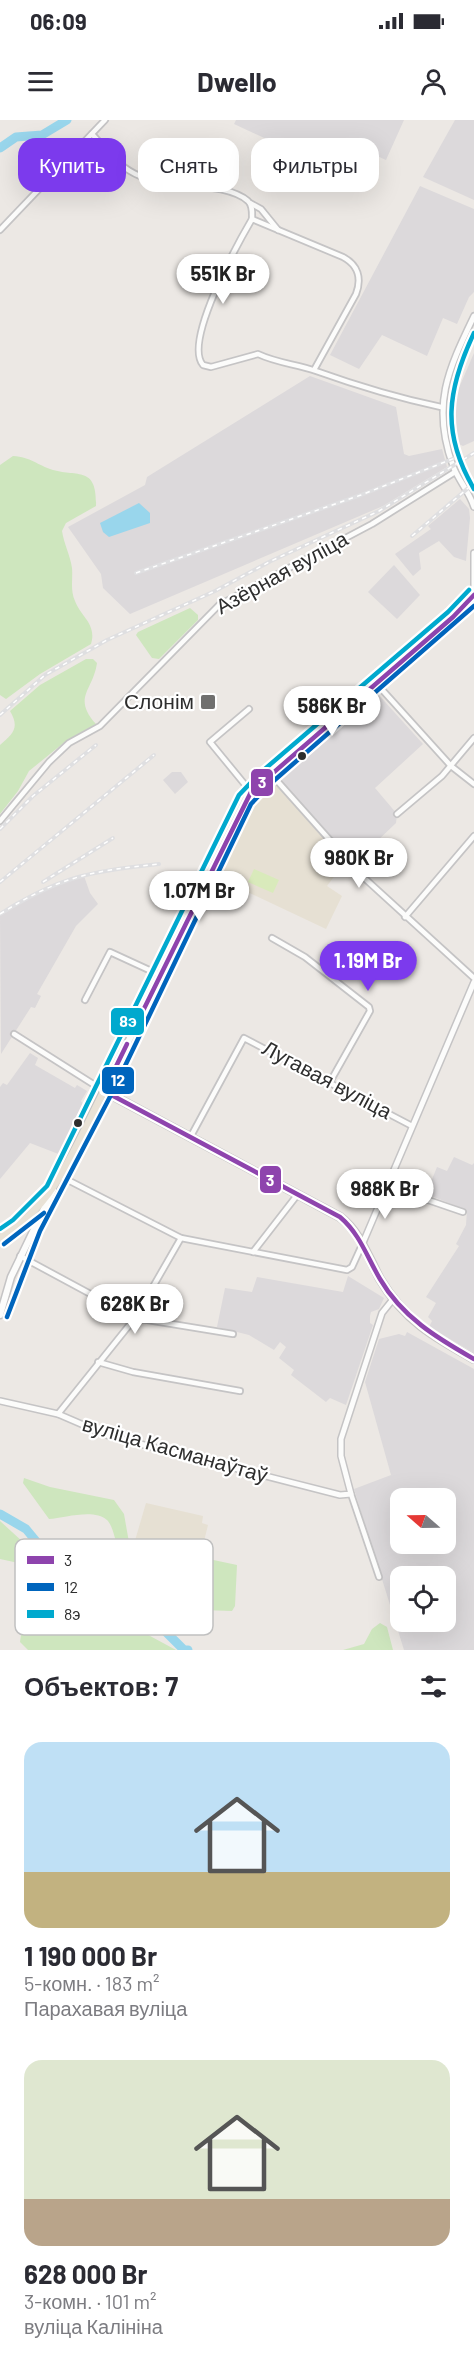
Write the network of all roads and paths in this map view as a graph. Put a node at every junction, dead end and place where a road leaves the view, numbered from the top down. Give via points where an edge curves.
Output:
1 (105, 120) edge
2 (92, 134) junction
3 (248, 201) junction
4 (252, 219) junction
5 (0, 230) edge
6 (278, 230) junction
7 (474, 316) edge
8 (314, 370) junction
9 (441, 407) junction
10 (455, 472) junction
11 (474, 507) edge
12 (474, 553) edge
13 (474, 593) edge
14 (376, 682) junction
15 (249, 709) dead end
16 (474, 738) edge
17 (451, 766) junction
18 (271, 774) junction
19 (474, 784) edge
20 (251, 792) junction
21 (397, 814) dead end
22 (0, 821) edge
23 (474, 836) edge
24 (405, 917) junction
25 (272, 938) dead end
26 (159, 975) junction
27 (474, 980) edge
28 (85, 1000) dead end
29 (15, 1034) dead end
30 (330, 1082) junction
31 (104, 1091) junction
32 (412, 1126) junction
33 (191, 1136) junction
34 (60, 1176) junction
35 (387, 1186) junction
36 (53, 1190) junction
37 (298, 1194) junction
38 (463, 1212) dead end
39 (18, 1226) junction
40 (31, 1233) junction
41 (0, 1238) edge
42 (181, 1238) junction
43 (362, 1245) junction
44 (253, 1252) junction
45 (20, 1256) junction
46 (394, 1299) junction
47 (0, 1315) edge
48 (135, 1318) junction
49 (233, 1334) dead end
50 (474, 1359) edge
51 (98, 1362) junction
52 (240, 1391) dead end
53 (0, 1401) edge
54 (58, 1414) junction
55 (351, 1494) junction
56 (379, 1577) dead end

1 - 2 street
2 - 3 street via 120,165 139,176 222,191
2 - 5 street
3 - 4 street
3 - 6 street via 261,209
4 - 6 street
4 - 8 street via 217,288 199,342 199,360 211,367 258,354
6 - 8 street via 343,257 358,272 356,294
7 - 9 street via 445,381
8 - 9 street via 384,395
9 - 10 street
10 - 11 street
10 - 22 street, Азёрная вуліца via 372,524 219,604 100,726 69,743 49,762
12 - 13 street
13 - 14 main road via 453,617
14 - 17 street
14 - 18 main road
15 - 20 street via 210,742
16 - 17 street
17 - 19 street
17 - 21 street
18 - 20 main road
18 - 24 street via 361,875
20 - 26 main road
23 - 24 street
24 - 27 street
25 - 30 street via 305,957 369,1007
26 - 28 street via 110,952
26 - 31 main road
27 - 32 street
29 - 31 street
30 - 32 street, Лугавая вуліца
30 - 33 street, Лугавая вуліца via 244,1038
31 - 33 highway
31 - 34 highway
32 - 35 street
33 - 37 highway
34 - 36 highway
34 - 42 street
35 - 38 street
35 - 43 street
36 - 39 highway
36 - 40 main road
37 - 43 highway via 347,1222
37 - 44 street
39 - 40 main road
39 - 41 highway
40 - 45 main road
42 - 44 street
42 - 48 street
43 - 44 street via 347,1270
43 - 46 highway
45 - 47 main road
45 - 48 street
46 - 50 highway via 423,1330
46 - 55 street via 382,1313 343,1429 342,1456
48 - 49 street
48 - 51 street
51 - 52 street
51 - 54 street
53 - 54 street, вуліца Касманаўтаў
54 - 55 street, вуліца Касманаўтаў via 108,1436 340,1495
55 - 56 street

